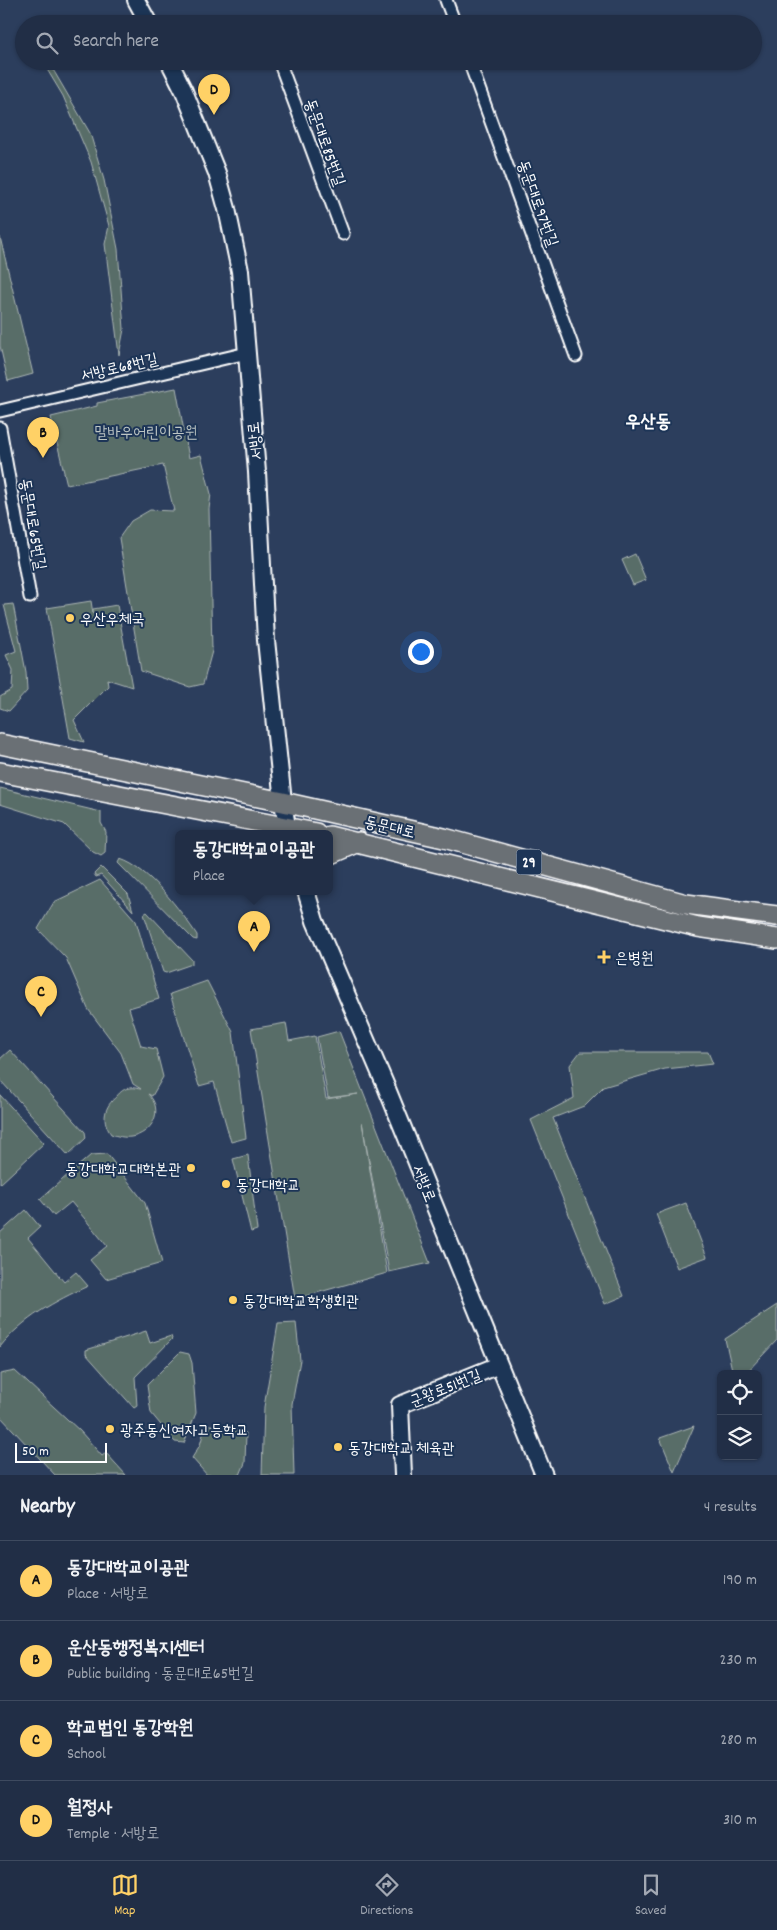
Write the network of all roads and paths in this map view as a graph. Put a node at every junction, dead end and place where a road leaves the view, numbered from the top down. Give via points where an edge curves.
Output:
1 (136, 0) edge
2 (446, 0) edge
3 (144, 15) edge
4 (452, 15) edge
5 (174, 70) edge
6 (282, 70) edge
7 (472, 70) edge
8 (343, 234) dead end
9 (246, 353) junction
10 (576, 356) dead end
11 (0, 411) edge
12 (0, 428) edge
13 (30, 597) dead end
14 (0, 744) edge
15 (0, 772) edge
16 (282, 802) junction
17 (287, 830) edge
18 (333, 837) edge
19 (359, 842) junction
20 (333, 853) edge
21 (307, 895) edge
22 (777, 916) edge
23 (777, 939) edge
24 (499, 1365) junction
25 (403, 1475) edge
26 (544, 1475) edge

1 - 3 main road
2 - 4 street
5 - 9 main road, 서방로 via 206,143 227,209 240,271
6 - 8 street, 동문대로85번길
7 - 10 street, 동문대로97번길
9 - 11 street, 서방로68번길
9 - 16 main road, 서방로 via 266,640
12 - 13 street, 동문대로65번길
14 - 16 main road, 동문대로 / 29
15 - 17 main road
16 - 17 main road, 서방로
16 - 22 main road, 동문대로 / 29 via 444,838 686,904
18 - 19 main road, 동문대로 / 29
19 - 20 main road
19 - 23 main road, 동문대로 / 29 via 698,927
21 - 24 main road, 서방로 via 315,921
24 - 25 main road, 군왕로51번길 via 400,1406
24 - 26 main road, 서방로

